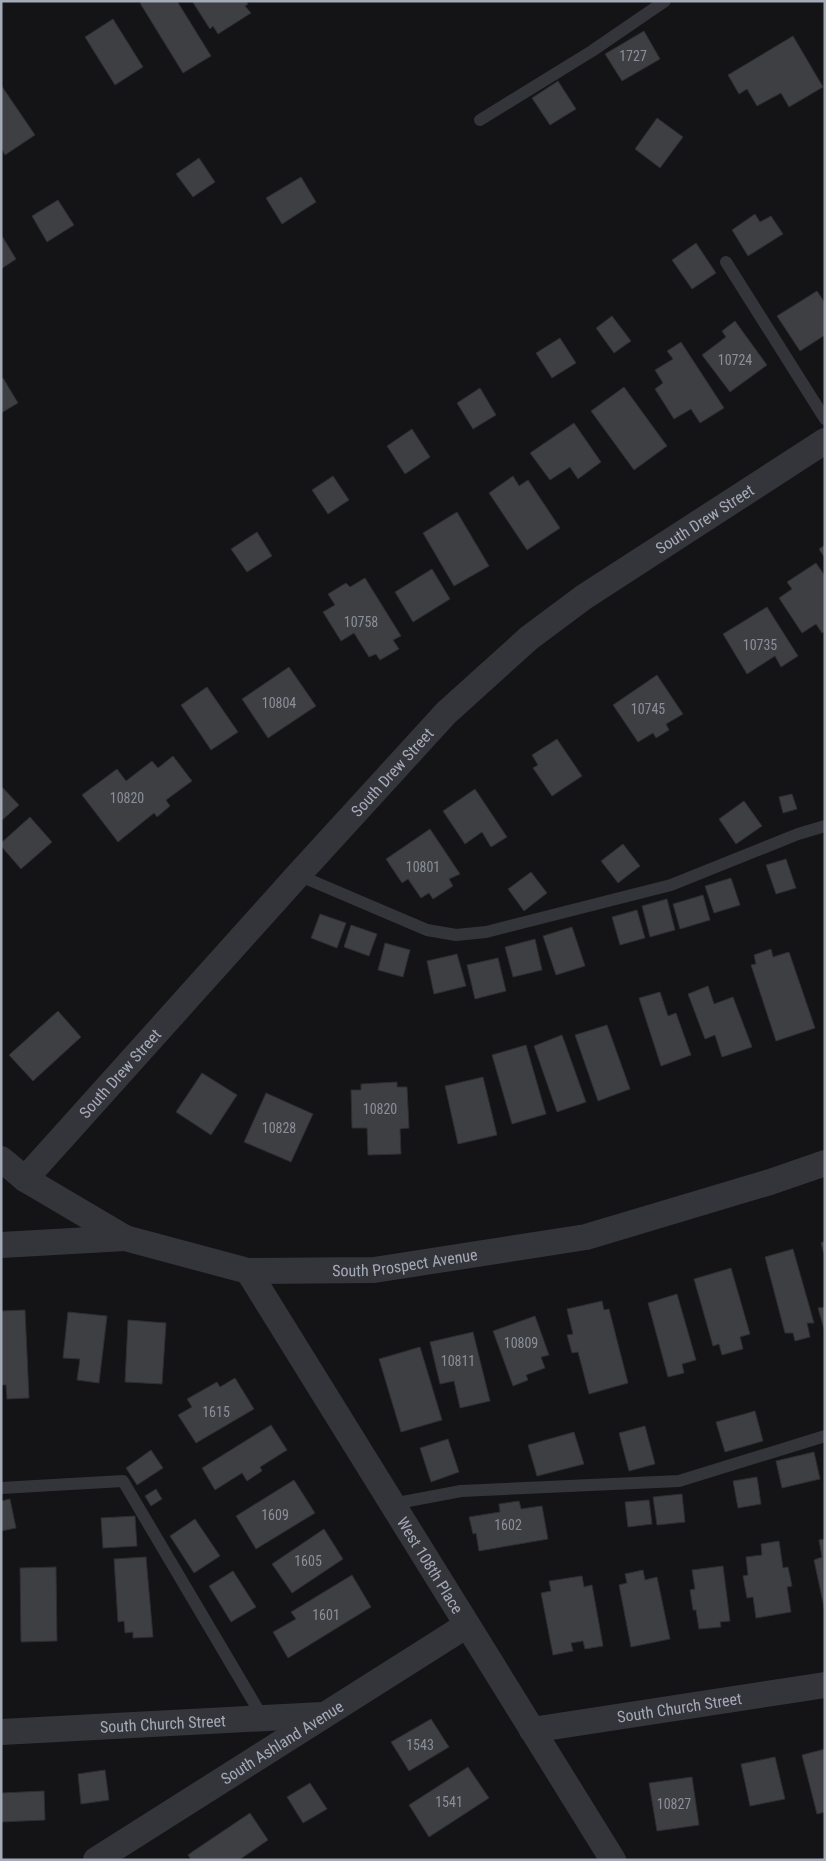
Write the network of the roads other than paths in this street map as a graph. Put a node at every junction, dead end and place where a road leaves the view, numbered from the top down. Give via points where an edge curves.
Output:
1 (665, 1) edge
2 (480, 120) dead end
3 (726, 262) dead end
4 (825, 419) edge
5 (825, 441) edge
6 (825, 826) edge
7 (298, 875) junction
8 (1, 1159) edge
9 (825, 1163) edge
10 (25, 1179) junction
11 (125, 1238) junction
12 (1, 1245) edge
13 (248, 1271) junction
14 (825, 1436) edge
15 (1, 1488) edge
16 (392, 1504) junction
17 (468, 1625) junction
18 (825, 1685) edge
19 (325, 1715) junction
20 (263, 1718) junction
21 (532, 1730) junction
22 (1, 1732) edge
23 (104, 1858) edge
24 (613, 1860) edge

1 - 2 lane
3 - 4 lane
5 - 7 street, South Drew Street via 584,597 529,638 446,712
6 - 7 lane via 671,885 486,932 456,935 426,930
7 - 10 street, South Drew Street
8 - 10 street, South Prospect Avenue
9 - 13 street, South Prospect Avenue via 586,1237 374,1270
10 - 11 street, South Prospect Avenue
11 - 12 street
11 - 13 street, South Prospect Avenue
13 - 16 street, West 108th Place
14 - 16 lane via 679,1481 461,1491
15 - 20 lane via 123,1481
16 - 17 street, West 108th Place
17 - 19 street, South Ashland Avenue
17 - 21 street, West 108th Place
18 - 21 street, South Church Street
19 - 20 street, South Church Street
19 - 23 street, South Ashland Avenue
20 - 22 street, South Church Street
21 - 24 street, West 108th Place

